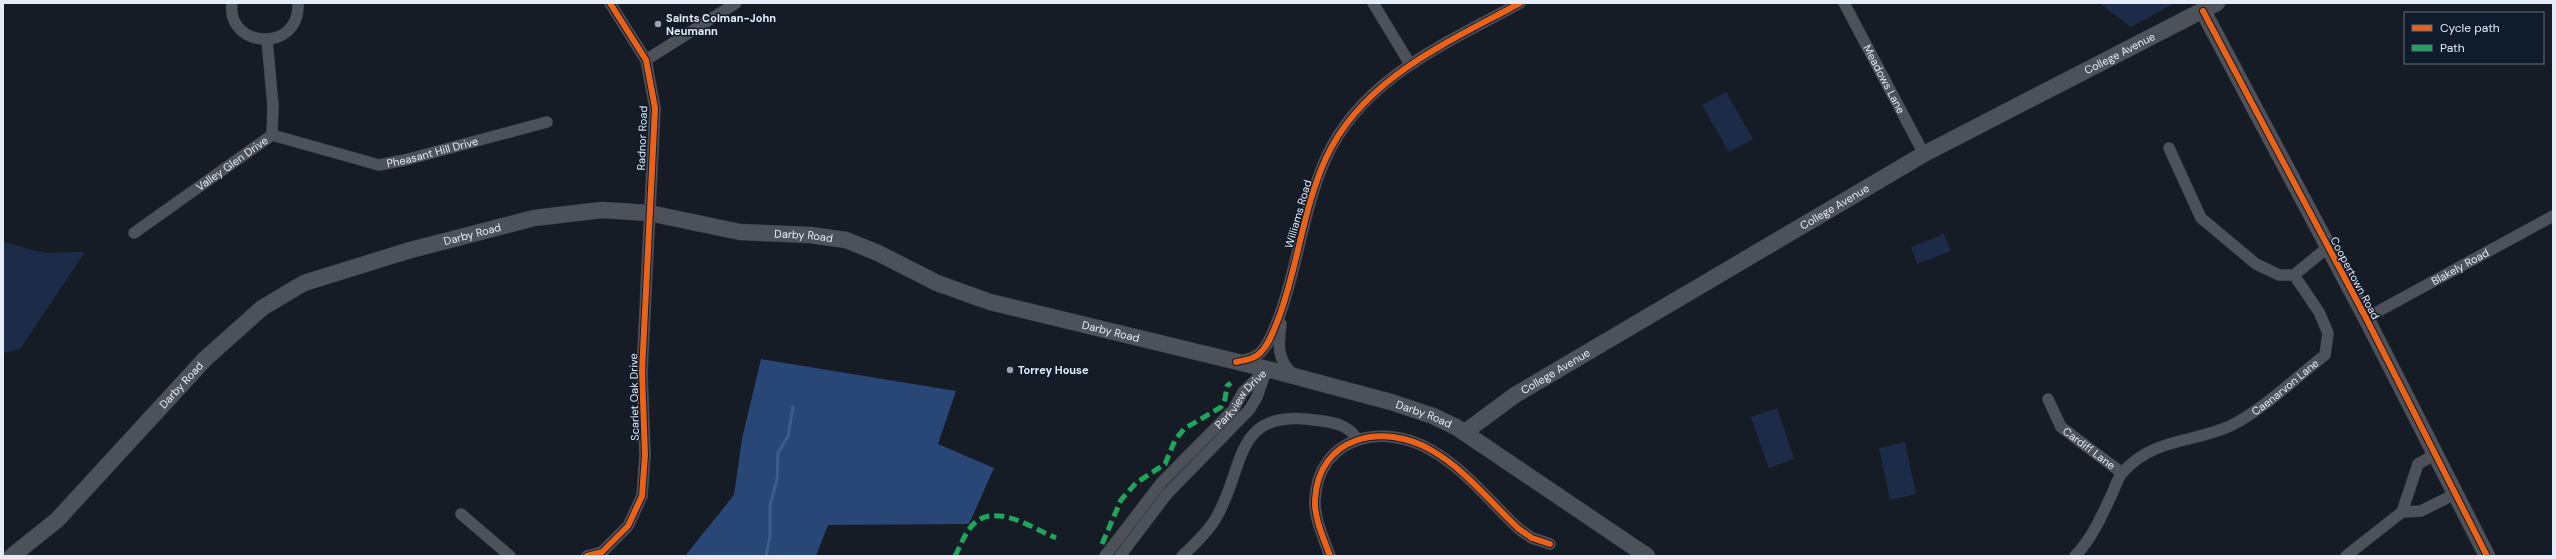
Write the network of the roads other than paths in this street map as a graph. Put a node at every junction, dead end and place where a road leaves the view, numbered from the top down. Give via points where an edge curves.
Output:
1 (232, 3) edge
2 (298, 3) edge
3 (610, 3) edge
4 (736, 3) edge
5 (1373, 3) edge
6 (1520, 3) edge
7 (1844, 3) edge
8 (2218, 3) edge
9 (2203, 11) junction
10 (268, 40) junction
11 (646, 60) junction
12 (1410, 64) junction
13 (547, 122) dead end
14 (272, 135) junction
15 (2169, 148) dead end
16 (1924, 154) junction
17 (649, 213) junction
18 (2553, 216) edge
19 (134, 233) dead end
20 (2328, 248) junction
21 (2294, 275) junction
22 (1284, 304) junction
23 (2366, 318) junction
24 (1236, 362) junction
25 (1266, 369) junction
26 (1297, 378) junction
27 (2048, 399) dead end
28 (1465, 432) junction
29 (1357, 439) junction
30 (2434, 455) junction
31 (1173, 470) junction
32 (2122, 473) junction
33 (1182, 478) junction
34 (2455, 494) junction
35 (2402, 512) junction
36 (461, 514) dead end
37 (1550, 544) dead end
38 (12, 556) edge
39 (510, 556) edge
40 (587, 556) edge
41 (1106, 556) edge
42 (1120, 556) edge
43 (1182, 556) edge
44 (1330, 556) edge
45 (1647, 556) edge
46 (2075, 556) edge
47 (2346, 556) edge
48 (2487, 556) edge

1 - 10 street via 233,16 242,31 258,39
2 - 10 street via 291,27 284,34
3 - 11 street, Radnor Road
4 - 11 street
5 - 12 street
6 - 12 street, Williams Road
7 - 16 street, Meadows Lane
8 - 9 main road, College Avenue
9 - 16 main road, College Avenue
9 - 20 main road, Coopertown Road
10 - 14 street, Valley Glen Drive via 273,106
11 - 17 street, Radnor Road via 655,108
12 - 22 street, Williams Road via 1377,89 1352,116 1326,159 1311,203
13 - 14 street, Pheasant Hill Drive via 379,165
14 - 19 street, Valley Glen Drive
15 - 21 street via 2201,218 2256,264 2279,275
16 - 28 main road, College Avenue via 1515,395
17 - 24 main road, Darby Road via 740,232 846,240 937,283 990,302
17 - 38 main road, Darby Road via 602,210 534,218 407,251 304,284 262,308 205,359 57,520
17 - 40 street, Scarlet Oak Drive via 642,372 645,455 642,496 628,526 602,552
18 - 23 street, Blakely Road
20 - 21 street
20 - 23 main road, Coopertown Road
21 - 32 street, Caenarvon Lane via 2328,333 2325,355 2230,426 2166,444 2143,455
22 - 24 street, Williams Road via 1271,337 1261,352 1249,359
22 - 26 street, Williams Road via 1279,341 1280,356 1285,366
23 - 30 main road, Coopertown Road
24 - 25 main road, Darby Road
25 - 26 main road, Darby Road
25 - 31 street, Parkview Drive via 1243,392 1228,415
25 - 33 street, Parkview Drive via 1257,397 1249,410
26 - 28 main road, Darby Road via 1433,416
27 - 32 street, Cardiff Lane via 2061,427
28 - 45 main road, Darby Road
29 - 37 street via 1370,435 1389,436 1430,449 1452,463 1519,529 1532,538
29 - 43 street via 1344,426 1302,418 1277,419 1260,428 1244,448 1217,517
29 - 44 street via 1340,448 1330,460 1323,469 1316,491 1316,510
30 - 34 main road, Coopertown Road
30 - 35 street via 2418,464
31 - 33 street
31 - 41 street, Parkview Drive via 1136,512
32 - 46 street, Caenarvon Lane via 2099,521 2083,548
33 - 42 street, Parkview Drive via 1138,530
34 - 35 street via 2421,511
34 - 48 main road, Coopertown Road
35 - 47 street
36 - 39 street

